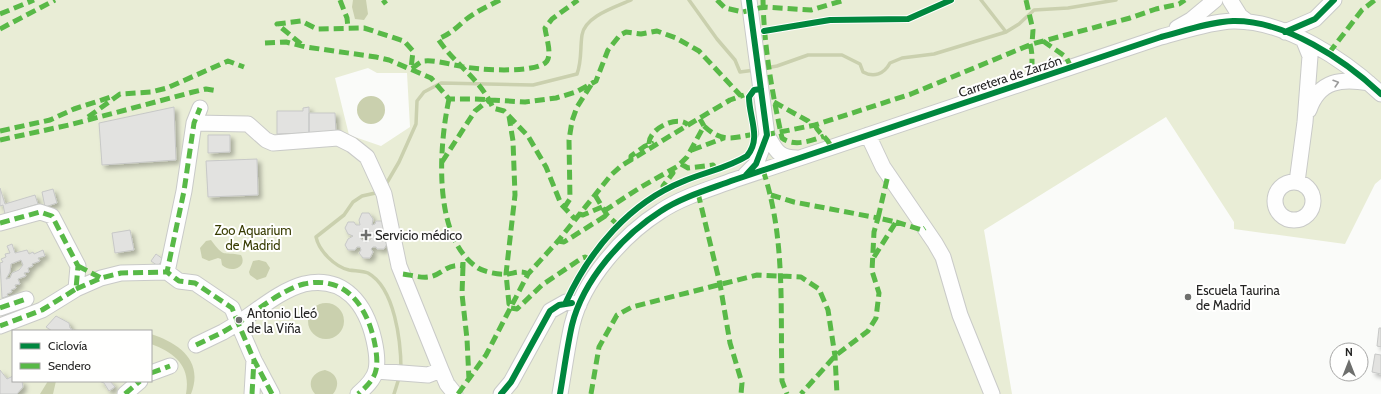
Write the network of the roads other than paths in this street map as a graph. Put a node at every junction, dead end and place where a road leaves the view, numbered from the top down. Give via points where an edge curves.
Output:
1 (749, 0) edge
2 (1215, 0) edge
3 (1230, 0) edge
4 (1334, 0) edge
5 (1248, 22) junction
6 (1285, 32) junction
7 (1161, 37) junction
8 (1304, 41) junction
9 (1370, 83) junction
10 (1381, 94) edge
11 (200, 108) dead end
12 (1305, 122) junction
13 (194, 123) junction
14 (868, 135) junction
15 (766, 139) junction
16 (800, 158) junction
17 (775, 165) junction
18 (744, 176) junction
19 (1297, 182) dead end
20 (0, 223) edge
21 (78, 266) junction
22 (167, 272) junction
23 (101, 278) junction
24 (76, 289) junction
25 (26, 299) dead end
26 (579, 305) junction
27 (0, 308) edge
28 (238, 323) junction
29 (1, 325) edge
30 (196, 345) dead end
31 (254, 360) junction
32 (170, 366) dead end
33 (440, 370) junction
34 (376, 371) junction
35 (152, 373) edge
36 (139, 382) edge
37 (125, 394) edge
38 (252, 394) edge
39 (272, 394) edge
40 (358, 394) edge
41 (455, 394) edge
42 (501, 394) edge
43 (560, 394) edge
44 (992, 394) edge

1 - 15 street
2 - 7 street via 1191,20
3 - 5 street via 1240,16
4 - 6 street via 1315,19
5 - 6 street, Carretera de Zarzón
5 - 7 street, Carretera de Zarzón via 1218,23
6 - 8 street, Carretera de Zarzón
7 - 14 street, Carretera de Zarzón
8 - 9 street, Carretera de Zarzón via 1339,59
8 - 12 street via 1310,56
9 - 10 street, Carretera de Zarzón
12 -> 9 street via 1314,98 1321,89 1340,81
11 - 13 street
12 - 19 street
13 - 22 street via 184,190
13 - 33 street via 248,124 273,143 338,138 366,157 384,194 399,266
14 - 16 street, Carretera de Zarzón
14 - 44 street via 883,167 943,257 960,315
15 - 16 street, Carretera de Zarzón via 783,157
15 - 17 street via 768,161
15 - 18 street, Carretera de Zarzón via 756,164
16 - 17 street, Carretera de Zarzón
17 - 18 street, Carretera de Zarzón
18 - 26 street, Carretera de Zarzón via 661,210 633,232 608,258
20 - 21 street via 40,212 52,216
21 - 23 street
21 - 24 street
22 - 23 street via 121,273
22 - 28 street via 180,281 195,283 232,308
23 - 24 street
24 - 29 street via 42,310
25 - 27 street
26 - 42 street via 566,302 550,311 511,382
26 - 43 street, Carretera de Zarzón via 572,324
28 - 30 street
28 - 31 street
28 - 34 street via 283,294 304,284 326,283 344,289 366,312 376,350
31 - 38 street
31 - 39 street
32 - 35 street
33 - 34 street via 428,374
33 - 41 street
34 - 40 street via 368,386
36 - 37 street

